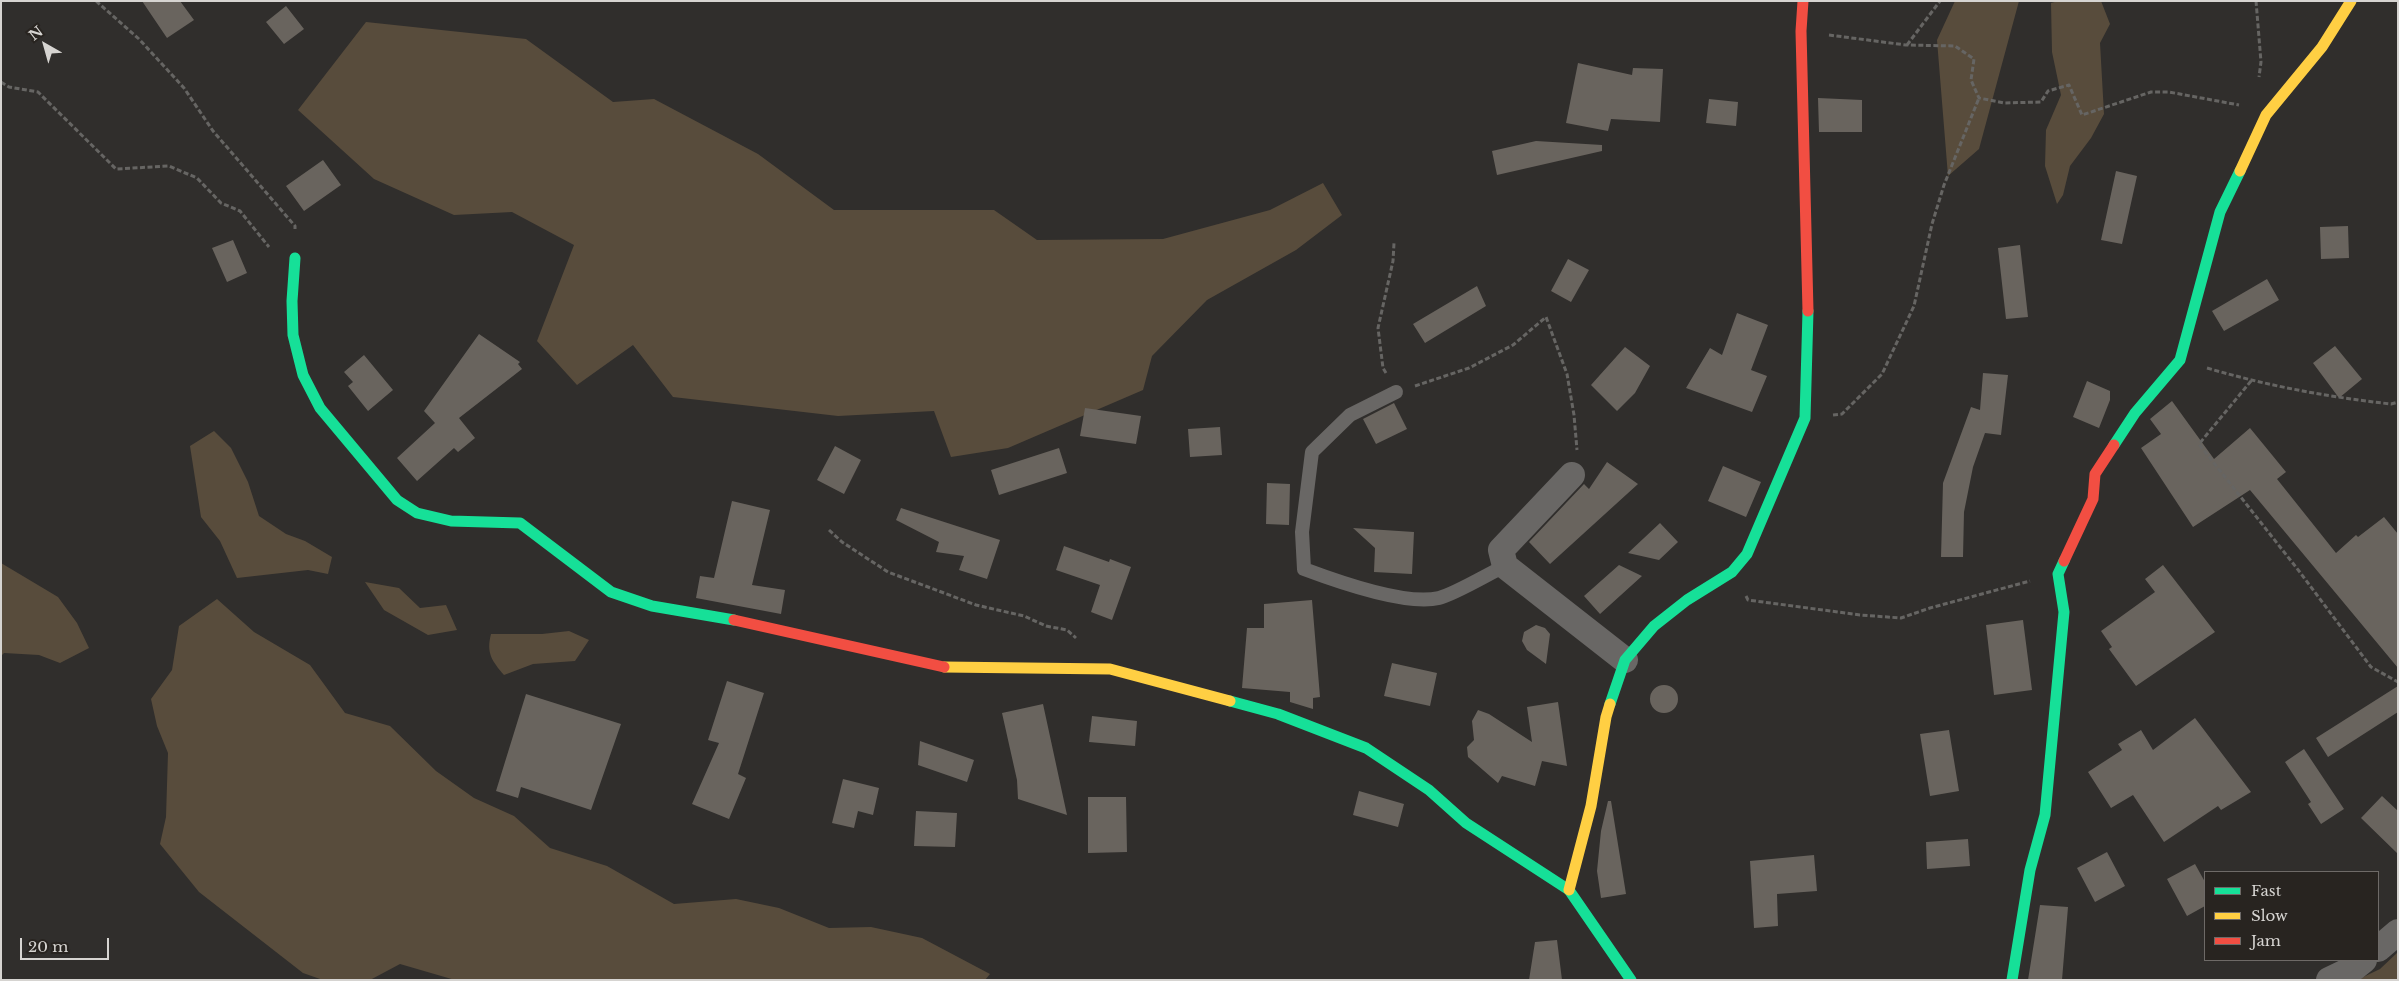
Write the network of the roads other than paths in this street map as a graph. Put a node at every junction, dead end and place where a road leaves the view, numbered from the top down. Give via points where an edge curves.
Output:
1 (1803, 1) edge
2 (2351, 1) edge
3 (295, 258) road end
4 (1396, 392) road end
5 (1572, 475) road end
6 (1505, 566) junction
7 (1625, 660) junction
8 (1569, 890) junction
9 (2398, 932) edge
10 (2379, 948) edge
11 (2363, 961) edge
12 (1632, 980) edge
13 (2012, 980) edge
14 (2330, 980) edge

1 - 7 street via 1808,290 1805,418 1746,554 1732,572 1687,600 1654,626
2 - 13 street via 2322,48 2266,115 2220,212 2180,360 2135,413 2096,474 2093,499 2058,574 2064,612 2045,815 2030,870
3 - 8 street via 293,335 303,375 320,408 336,428 397,500 417,513 451,521 520,523 611,592 652,606 729,618 950,668 1099,668 1142,676 1278,714 1366,748 1429,790 1466,823
4 - 6 lane via 1350,415 1312,452 1302,532 1304,569 1368,589 1410,598 1439,598
5 - 6 street via 1501,550
6 - 7 street
7 - 8 street via 1606,717 1591,806
8 - 12 street
9 - 10 street
11 - 14 street

